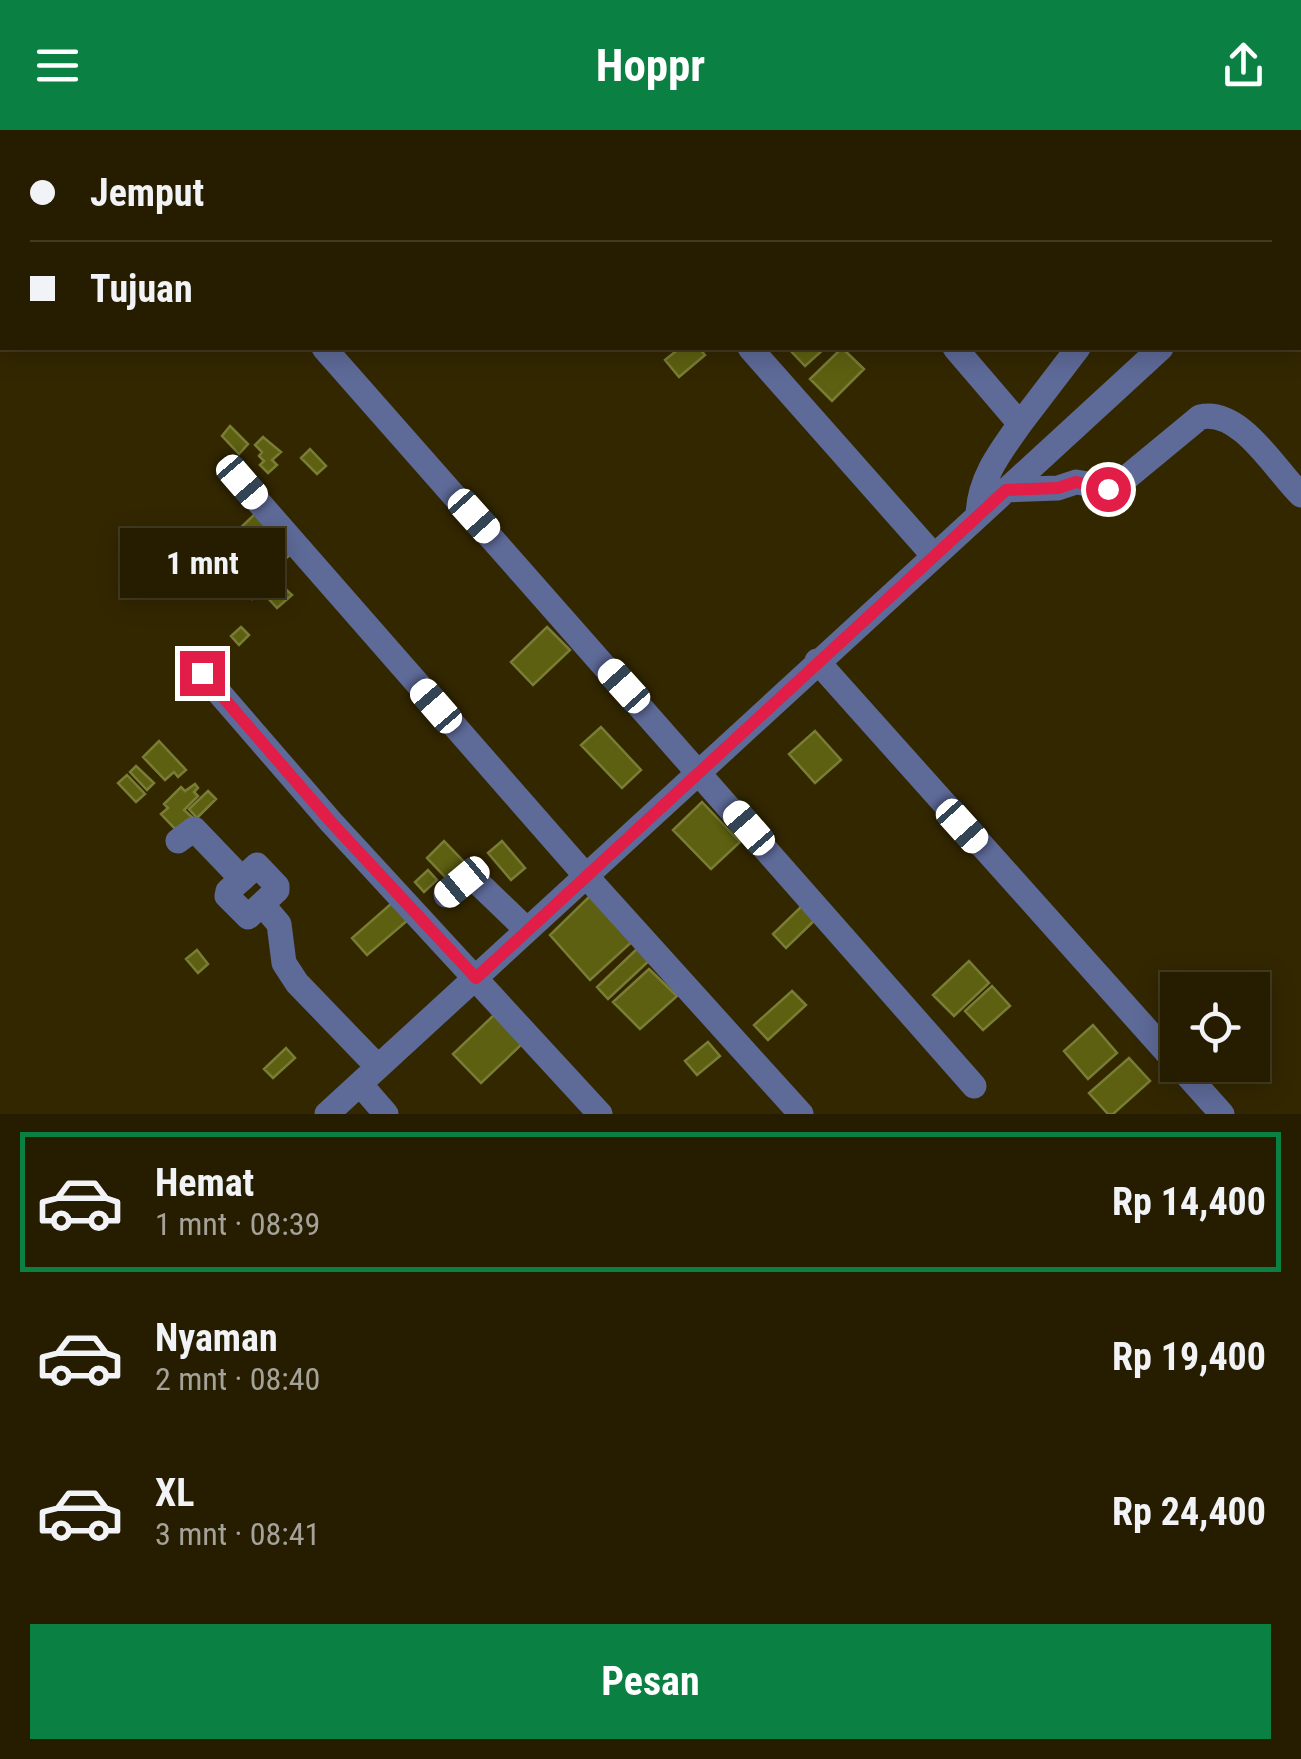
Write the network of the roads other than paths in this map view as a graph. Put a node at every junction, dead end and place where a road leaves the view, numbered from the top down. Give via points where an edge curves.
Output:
1 (326, 350) edge
2 (752, 350) edge
3 (957, 350) edge
4 (1076, 350) edge
5 (1158, 350) edge
6 (1020, 424) junction
7 (242, 482) dead end
8 (1006, 490) junction
9 (1301, 495) edge
10 (978, 515) junction
11 (934, 556) junction
12 (312, 564) junction
13 (292, 582) dead end
14 (818, 661) junction
15 (202, 673) dead end
16 (699, 770) junction
17 (178, 841) dead end
18 (586, 876) junction
19 (446, 895) dead end
20 (526, 930) junction
21 (476, 978) junction
22 (369, 1076) junction
23 (974, 1086) dead end
24 (327, 1114) edge
25 (386, 1114) edge
26 (600, 1114) edge
27 (802, 1114) edge
28 (1222, 1114) edge

1 - 16 street
2 - 11 street
3 - 6 street
4 - 6 street
5 - 8 street
6 - 10 street via 984,482
7 - 12 street
8 - 9 street via 1076,482 1114,488 1212,414 1248,436
8 - 10 street
10 - 11 street
11 - 14 street
12 - 13 street
12 - 18 street
14 - 16 street
14 - 28 street
15 - 21 street
16 - 18 street
16 - 23 street
17 - 22 street via 194,829 242,879 227,896 248,917 262,904 279,924 281,954 297,983
18 - 20 street
18 - 27 street
19 - 20 street via 474,879
20 - 21 street
21 - 22 street
21 - 26 street
22 - 24 street
22 - 25 street

